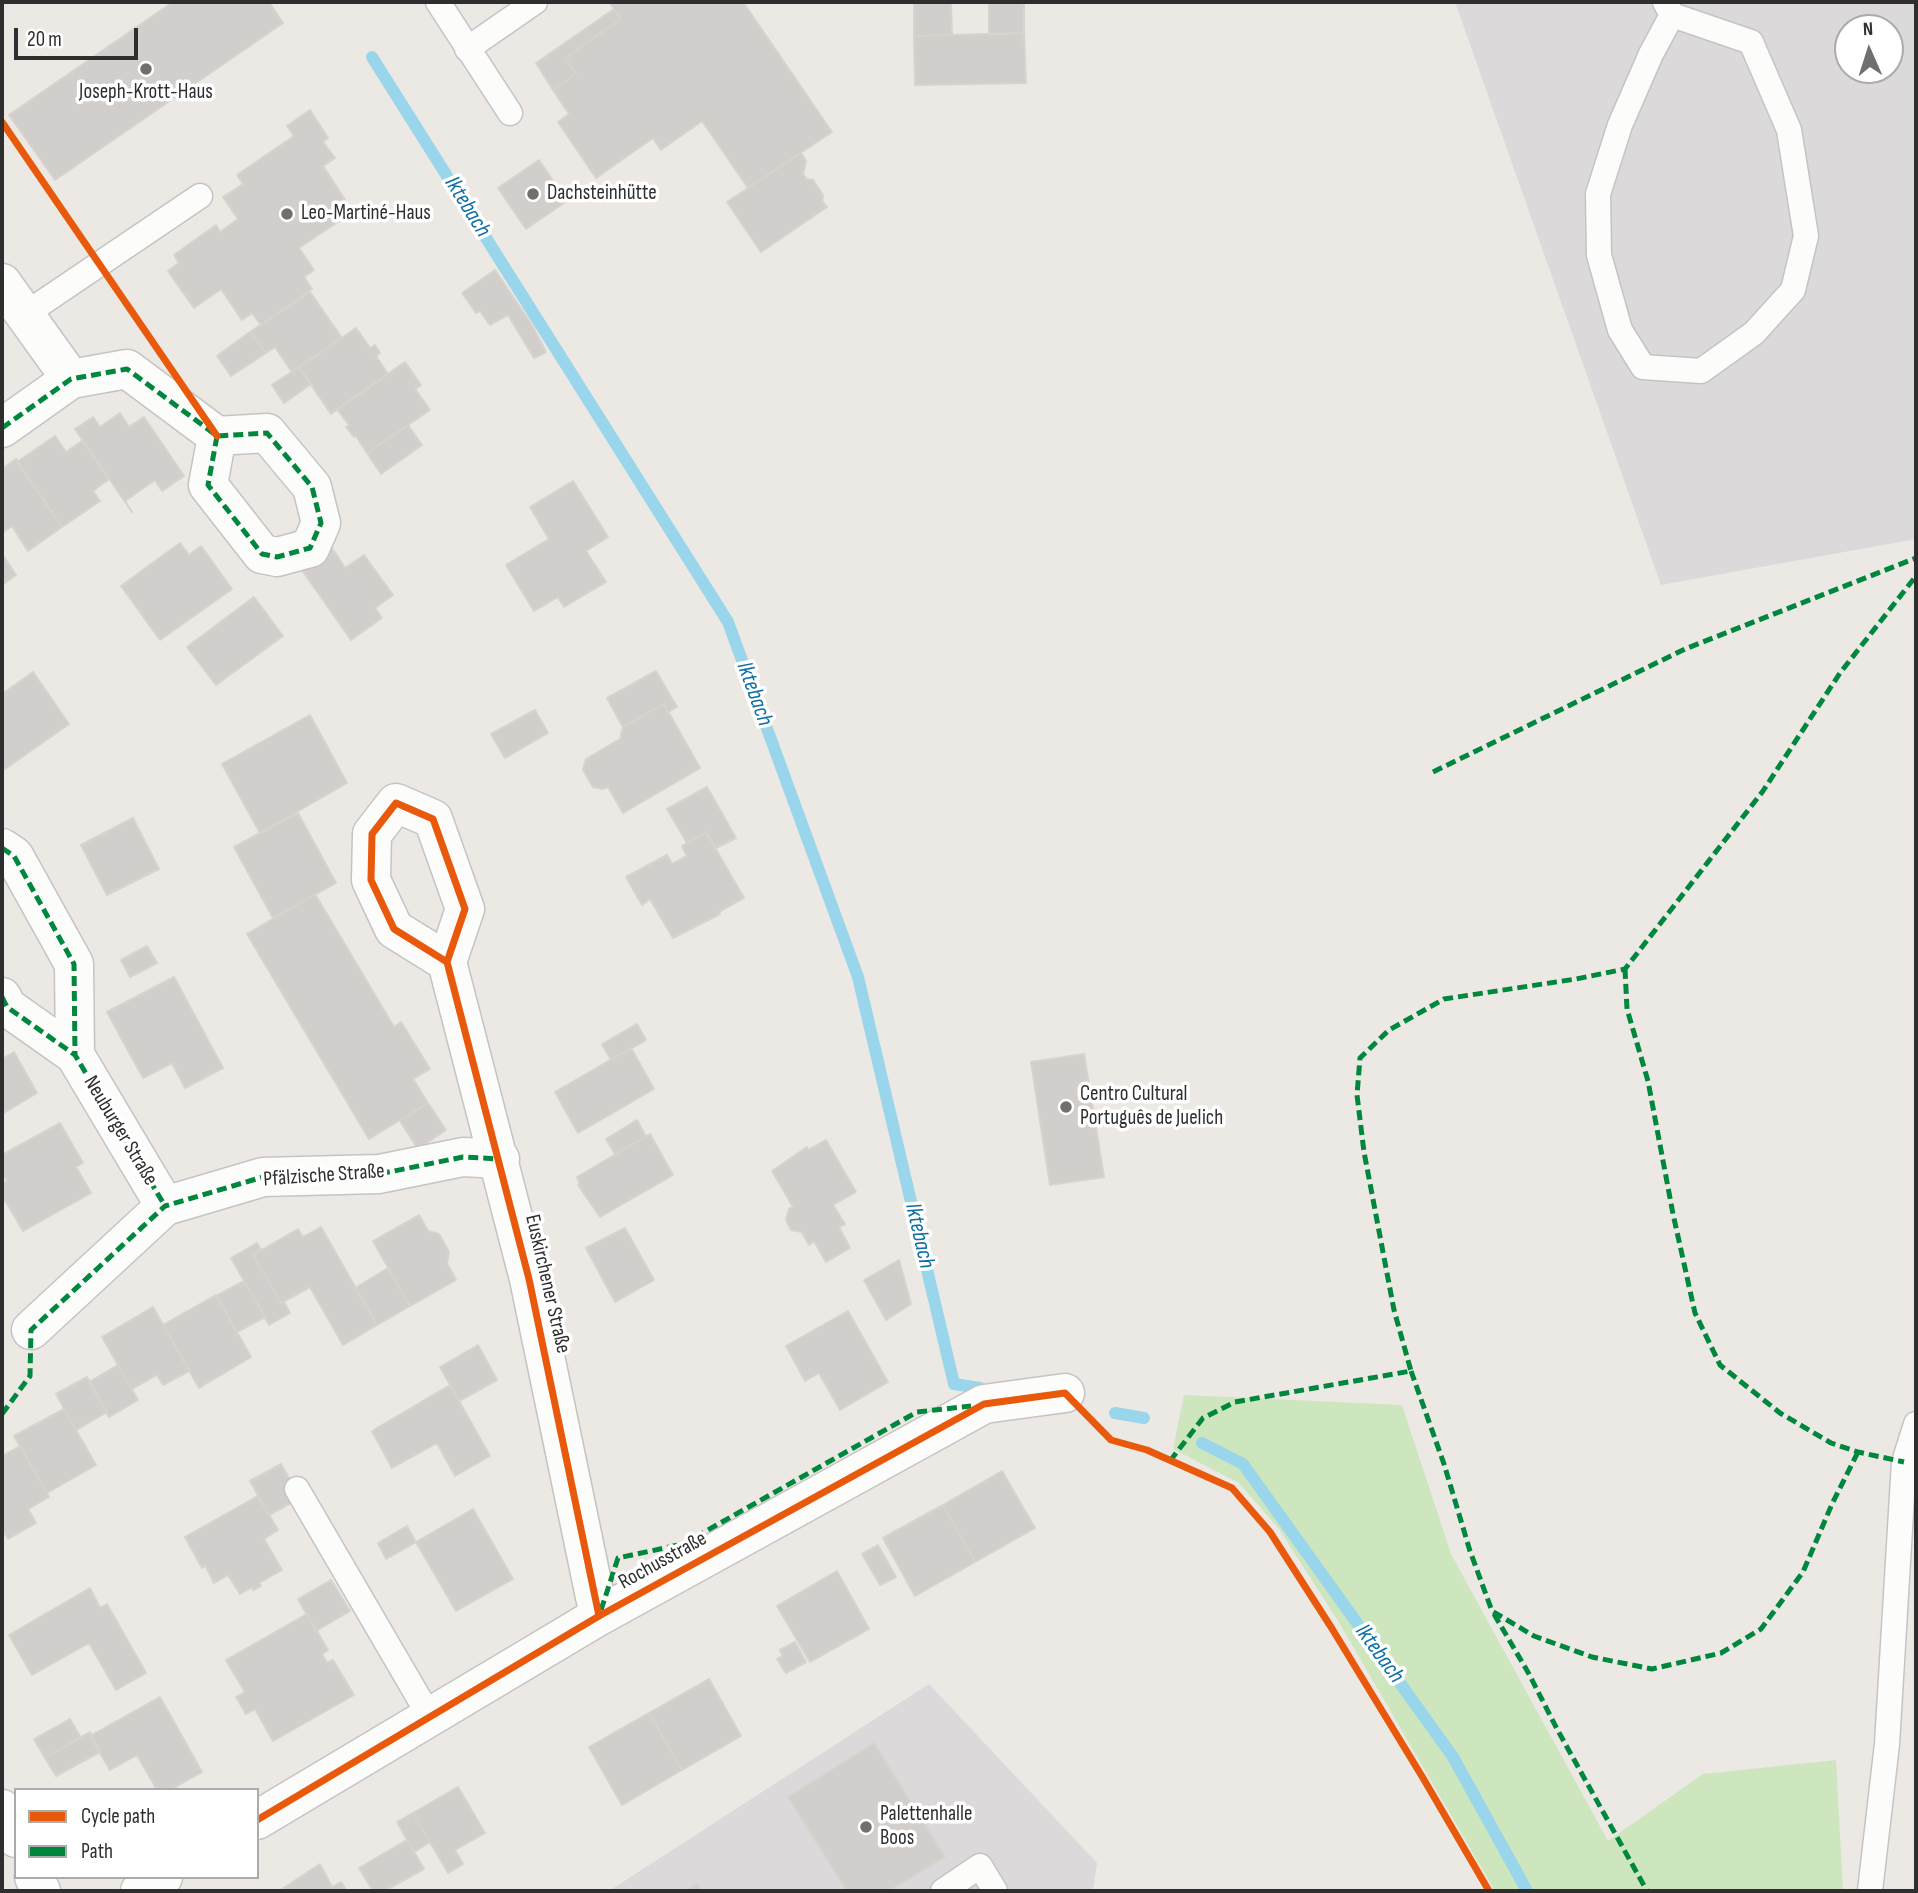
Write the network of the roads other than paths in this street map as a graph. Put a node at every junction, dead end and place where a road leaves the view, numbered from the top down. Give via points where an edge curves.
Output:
1 (438, 2) edge
2 (535, 2) edge
3 (1669, 8) edge
4 (467, 49) junction
5 (510, 113) dead end
6 (200, 196) dead end
7 (2, 283) edge
8 (24, 315) junction
9 (71, 379) junction
10 (2, 428) edge
11 (217, 436) dead end
12 (2, 848) edge
13 (447, 962) dead end
14 (2, 997) edge
15 (75, 1055) junction
16 (500, 1159) junction
17 (165, 1206) junction
18 (31, 1330) dead end
19 (1065, 1393) dead end
20 (1916, 1424) edge
21 (297, 1489) dead end
22 (599, 1616) junction
23 (430, 1717) junction
24 (2, 1809) edge
25 (259, 1819) edge
26 (14, 1834) edge
27 (160, 1879) edge
28 (139, 1891) edge
29 (943, 1891) edge
30 (995, 1891) edge
31 (1870, 1891) edge

1 - 4 lane
2 - 4 lane
3 - 3 lane via 1751,42 1788,130 1806,236 1793,290 1754,333 1701,371 1643,367 1620,330 1599,255 1598,194 1620,125
4 - 5 lane
6 - 8 lane
7 - 8 street
8 - 9 street
9 - 10 street
9 - 11 street via 127,369
12 - 15 street, Neuburger Straße via 14,856 74,964
13 - 16 street, Euskirchener Straße
14 - 15 street, Neuburger Straße via 7,1007
15 - 17 street, Neuburger Straße
16 - 17 street, Pfälzische Straße via 463,1157 379,1174 263,1177
16 - 22 street, Euskirchener Straße
17 - 18 street, Pfälzische Straße
19 - 22 street, Rochusstraße via 984,1404
20 - 31 lane via 1904,1462 1887,1744
21 - 23 lane
22 - 23 street, Rochusstraße
23 - 25 street, Rochusstraße
24 - 26 street
27 - 28 street
29 - 30 lane via 981,1867

